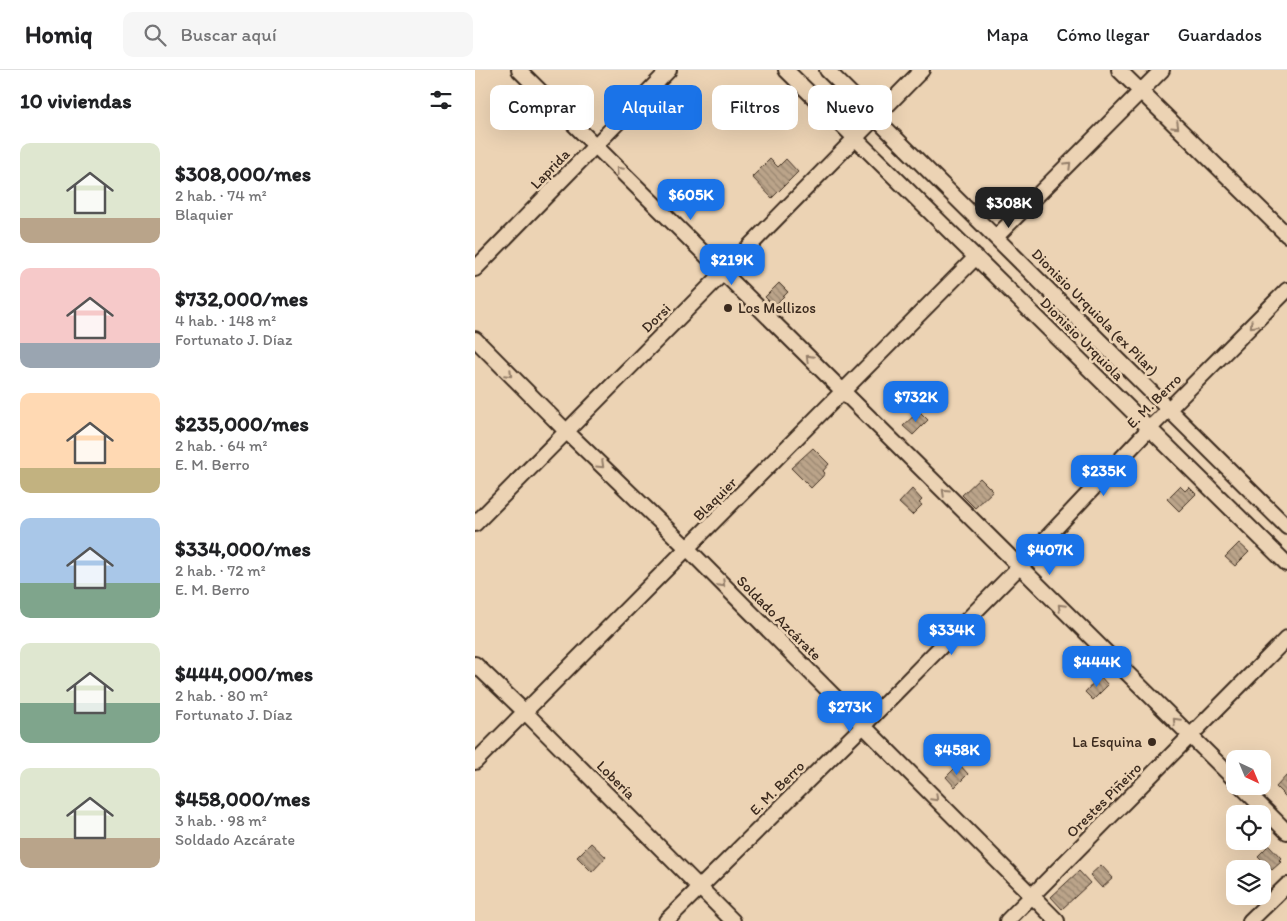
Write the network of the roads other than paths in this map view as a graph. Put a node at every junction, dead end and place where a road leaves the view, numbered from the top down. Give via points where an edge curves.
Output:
1 (519, 70) edge
2 (669, 70) edge
3 (786, 70) edge
4 (827, 70) edge
5 (922, 70) edge
6 (1119, 70) edge
7 (1162, 70) edge
8 (842, 85) edge
9 (1141, 92) junction
10 (892, 101) edge
11 (863, 130) edge
12 (888, 130) edge
13 (855, 138) junction
14 (595, 146) junction
15 (1287, 235) edge
16 (996, 237) junction
17 (976, 257) junction
18 (475, 269) edge
19 (723, 273) junction
20 (1287, 290) edge
21 (475, 339) edge
22 (843, 393) junction
23 (1169, 409) junction
24 (1150, 428) junction
25 (566, 431) junction
26 (475, 524) edge
27 (1287, 527) edge
28 (688, 549) junction
29 (1287, 564) edge
30 (1020, 566) junction
31 (1287, 638) edge
32 (475, 664) edge
33 (525, 712) junction
34 (863, 726) junction
35 (1191, 737) junction
36 (475, 762) edge
37 (1226, 771) edge
38 (1250, 795) edge
39 (1287, 832) edge
40 (1287, 885) edge
41 (699, 888) junction
42 (1032, 896) junction
43 (666, 921) edge
44 (733, 921) edge
45 (1007, 921) edge
46 (1057, 921) edge
47 (1250, 921) edge

1 - 14 street
2 - 14 street, Laprida
3 - 13 street
4 - 8 street, Dionisio Urquiola (ex Pilar)
5 - 10 street, Dorsi
6 - 9 street
7 - 9 street
9 -> 15 street
16 -> 9 street
11 - 13 street, Dorsi
12 - 16 street, Dionisio Urquiola (ex Pilar)
13 - 17 street, Dionisio Urquiola
13 - 19 street, Dorsi
14 - 18 street, Laprida
19 -> 14 street
16 - 23 street, Dionisio Urquiola (ex Pilar)
17 - 22 street, Blaquier
17 - 24 street, Dionisio Urquiola
22 -> 19 street
19 - 25 street, Dorsi
20 -> 23 street, E. M. Berro
21 -> 25 street, Soldado Azcárate
22 - 28 street, Blaquier
30 -> 22 street
23 - 24 street, E. M. Berro
23 - 27 street
24 - 29 street, Dionisio Urquiola
24 - 30 street, E. M. Berro
25 - 26 street, Dorsi
25 -> 28 street, Soldado Azcárate
28 - 33 street, Blaquier
28 -> 34 street, Soldado Azcárate
30 - 34 street, E. M. Berro
35 -> 30 street
31 - 35 street, Orestes Piñeiro
32 - 33 street, Lobería
33 - 36 street, Blaquier
33 - 41 street, Lobería
34 - 41 street, E. M. Berro
34 -> 42 street, Soldado Azcárate
35 - 37 street
35 - 42 street, Orestes Piñeiro
38 - 39 street
40 - 47 street
41 - 43 street, E. M. Berro
41 - 44 street, Lobería
42 - 45 street, Orestes Piñeiro
42 - 46 street, Soldado Azcárate

